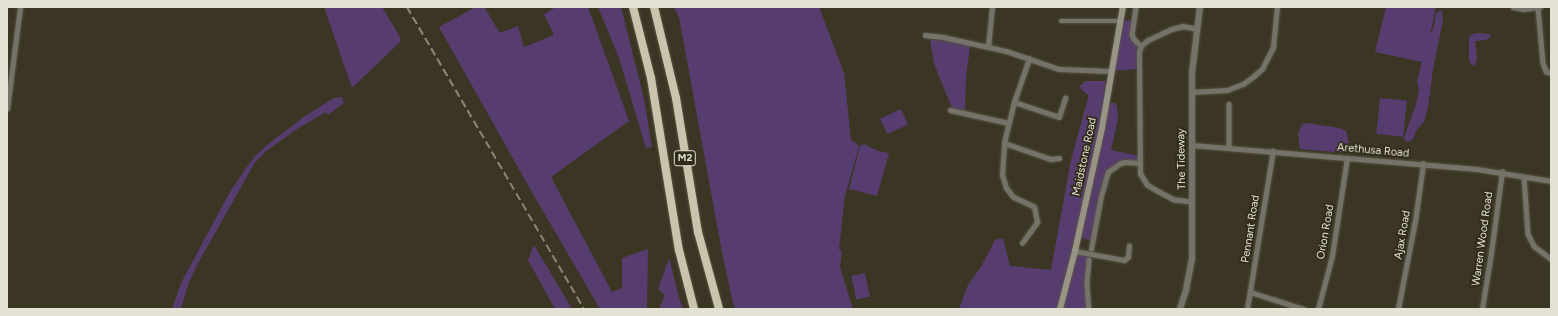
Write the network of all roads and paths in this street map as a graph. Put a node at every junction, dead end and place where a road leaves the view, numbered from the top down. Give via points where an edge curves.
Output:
1 (20, 7) edge
2 (633, 7) edge
3 (654, 7) edge
4 (992, 7) edge
5 (1122, 7) edge
6 (1136, 7) edge
7 (1200, 7) edge
8 (1277, 7) edge
9 (1513, 7) edge
10 (1539, 7) edge
11 (1061, 21) dead end
12 (1120, 21) junction
13 (1197, 29) junction
14 (925, 35) dead end
15 (1142, 46) junction
16 (988, 47) junction
17 (1028, 59) junction
18 (1110, 71) junction
19 (1551, 73) edge
20 (1191, 92) junction
21 (1065, 98) dead end
22 (1014, 102) junction
23 (1229, 104) dead end
24 (7, 109) edge
25 (950, 110) dead end
26 (1009, 124) junction
27 (1004, 142) junction
28 (1192, 144) junction
29 (1229, 147) junction
30 (1273, 151) junction
31 (1059, 158) dead end
32 (1347, 158) junction
33 (1139, 163) junction
34 (1423, 164) junction
35 (1502, 172) junction
36 (1524, 177) junction
37 (1551, 182) edge
38 (1192, 202) junction
39 (1022, 243) dead end
40 (1129, 246) dead end
41 (1091, 249) dead end
42 (1075, 251) junction
43 (1551, 259) edge
44 (1089, 260) dead end
45 (1250, 292) junction
46 (694, 309) edge
47 (719, 309) edge
48 (1060, 309) edge
49 (1089, 309) edge
50 (1180, 309) edge
51 (1247, 309) edge
52 (1304, 309) edge
53 (1318, 309) edge
54 (1398, 309) edge
55 (1482, 309) edge

1 - 24 street
2 - 46 highway, M2 via 651,78 679,250
3 - 47 highway, M2 via 676,98 698,232
4 - 16 street
5 - 12 main road, Maidstone Road
6 - 15 street via 1132,34 1134,40
7 - 13 street, The Tideway
8 - 20 street via 1273,47 1267,61 1250,80 1227,90
9 - 10 street
10 - 19 street via 1543,63 1546,71
11 - 12 street
12 - 18 main road, Maidstone Road
13 - 15 street via 1178,27 1148,40
13 - 20 street, The Tideway
14 - 16 street
15 - 33 street via 1139,58
16 - 17 street
17 - 18 street via 1059,69
17 - 22 street
18 - 42 main road, Maidstone Road via 1102,128
20 - 28 street, The Tideway
21 - 22 street via 1059,117
22 - 26 street
23 - 29 street
25 - 26 street
26 - 27 street
27 - 31 street via 1051,159
27 - 39 street via 1002,175 1006,188 1013,197 1034,207 1037,222
28 - 29 street, Arethusa Road
28 - 38 street, The Tideway
29 - 30 street, Arethusa Road
30 - 32 street, Arethusa Road
30 - 45 street, Pennant Road
32 - 34 street, Arethusa Road
32 - 53 street, Orion Road via 1332,256
33 - 38 street via 1140,174 1147,184 1174,200
33 - 41 street via 1119,164 1108,172
34 - 35 street, Arethusa Road
34 - 54 street, Ajax Road
35 - 36 street, Arethusa Road
35 - 55 street, Warren Wood Road
36 - 37 street, Arethusa Road
36 - 43 street via 1528,234 1534,246
38 - 50 street, The Tideway via 1191,266
40 - 42 street via 1128,257 1124,260
42 - 48 main road, Maidstone Road
44 - 49 street
45 - 51 street, Pennant Road
45 - 52 street

